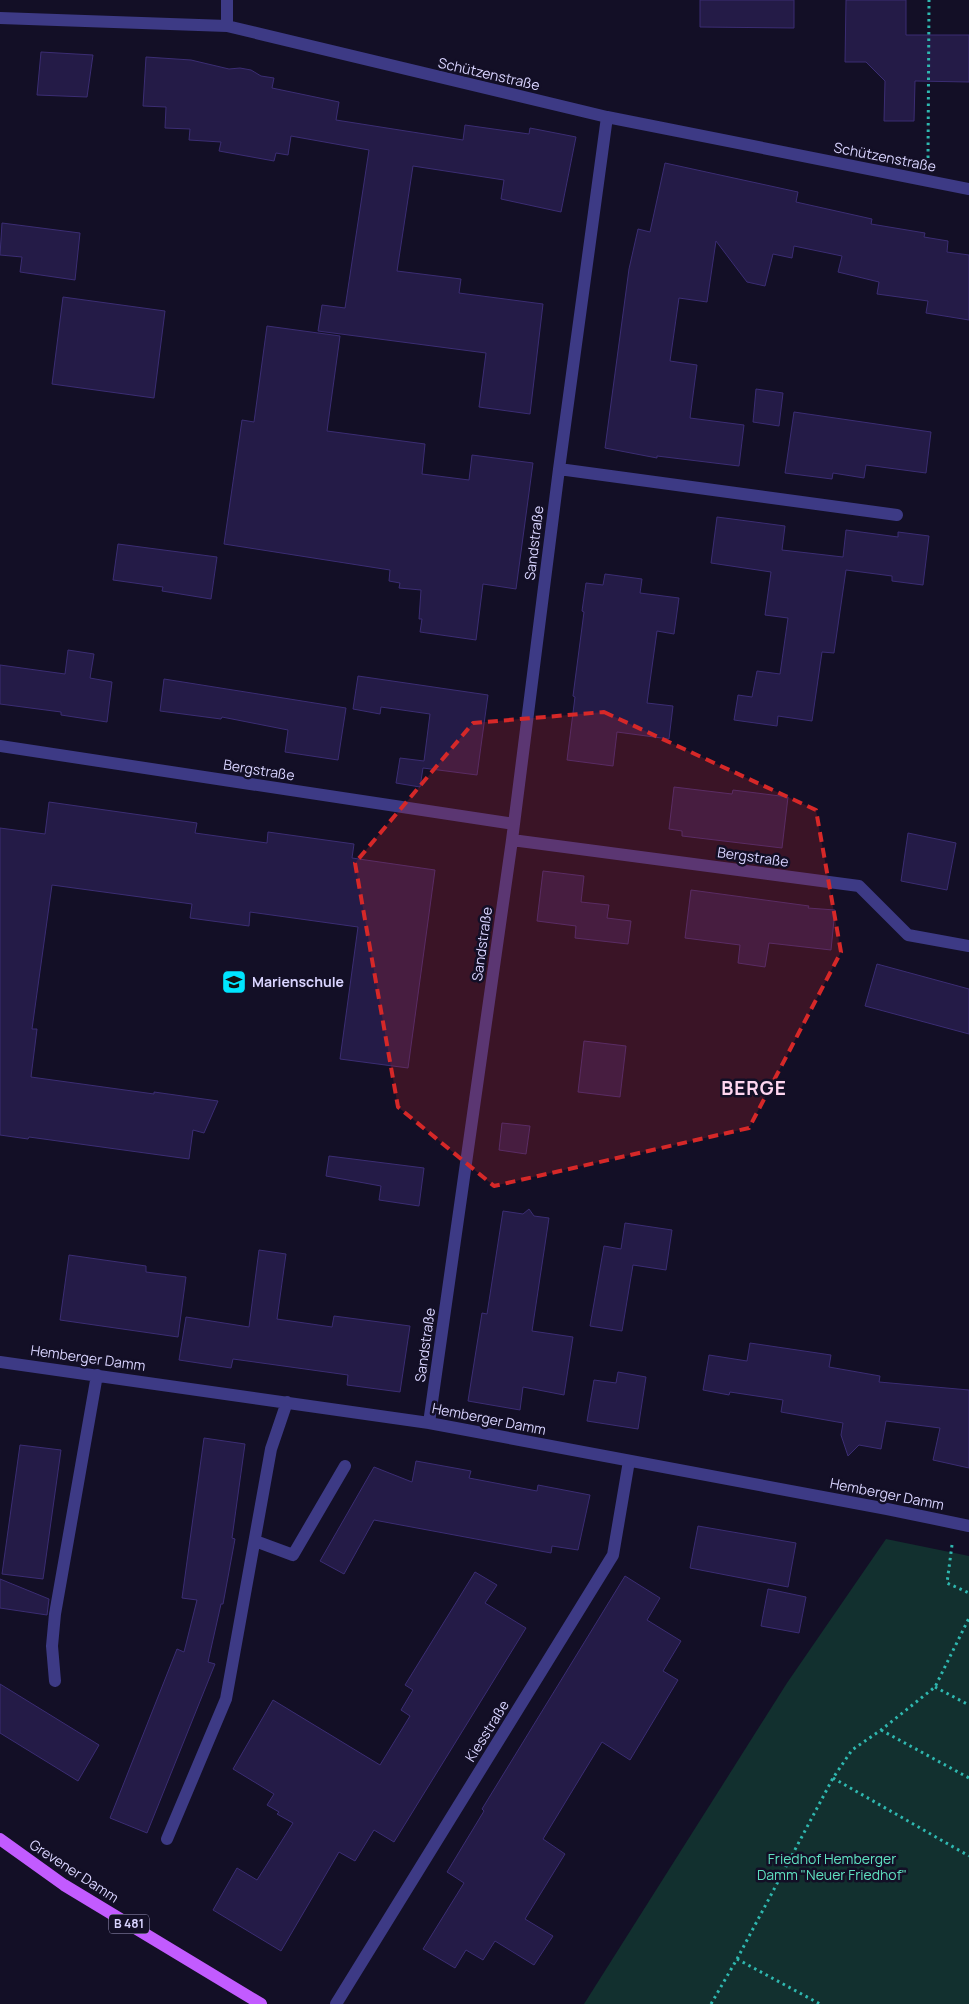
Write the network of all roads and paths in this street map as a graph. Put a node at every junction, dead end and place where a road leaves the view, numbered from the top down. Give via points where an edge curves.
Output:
1 (227, 0) edge
2 (929, 0) edge
3 (0, 18) edge
4 (227, 26) junction
5 (607, 117) junction
6 (928, 181) junction
7 (969, 189) edge
8 (559, 469) junction
9 (897, 515) dead end
10 (0, 746) edge
11 (514, 824) junction
12 (512, 840) junction
13 (969, 946) edge
14 (0, 1362) edge
15 (97, 1375) junction
16 (287, 1402) junction
17 (429, 1423) junction
18 (629, 1461) junction
19 (345, 1466) dead end
20 (956, 1523) junction
21 (969, 1526) edge
22 (254, 1541) junction
23 (969, 1593) edge
24 (969, 1618) edge
25 (55, 1681) dead end
26 (935, 1687) junction
27 (969, 1705) edge
28 (881, 1730) junction
29 (833, 1778) junction
30 (969, 1778) edge
31 (0, 1839) edge
32 (167, 1839) dead end
33 (969, 1856) edge
34 (737, 1959) junction
35 (261, 2004) edge
36 (336, 2004) edge
37 (711, 2004) edge
38 (820, 2004) edge

1 - 4 street
2 - 6 path
3 - 4 street, Schützenstraße
4 - 5 street, Schützenstraße
5 - 6 street, Schützenstraße
5 - 8 street, Sandstraße
6 - 7 street, Schützenstraße
8 - 9 street
8 - 11 street, Sandstraße
10 - 11 street, Bergstraße
11 - 12 street, Sandstraße
12 - 13 street, Bergstraße via 859,886 908,935
12 - 17 street, Sandstraße
14 - 15 street, Hemberger Damm
15 - 16 street, Hemberger Damm
15 - 25 street via 55,1614 52,1646
16 - 17 street, Hemberger Damm
16 - 22 street via 271,1448
17 - 18 street, Hemberger Damm
18 - 20 street, Hemberger Damm
18 - 36 street, Kiesstraße via 612,1555
19 - 22 street via 293,1555
20 - 21 street, Hemberger Damm
20 - 23 path via 947,1583
22 - 32 street via 226,1698
24 - 26 path
26 - 27 path
26 - 28 path
28 - 29 path via 852,1750
28 - 30 path
29 - 33 path
29 - 34 path
31 - 35 main road, Grevener Damm / B 481 via 64,1885
34 - 37 path
34 - 38 path

